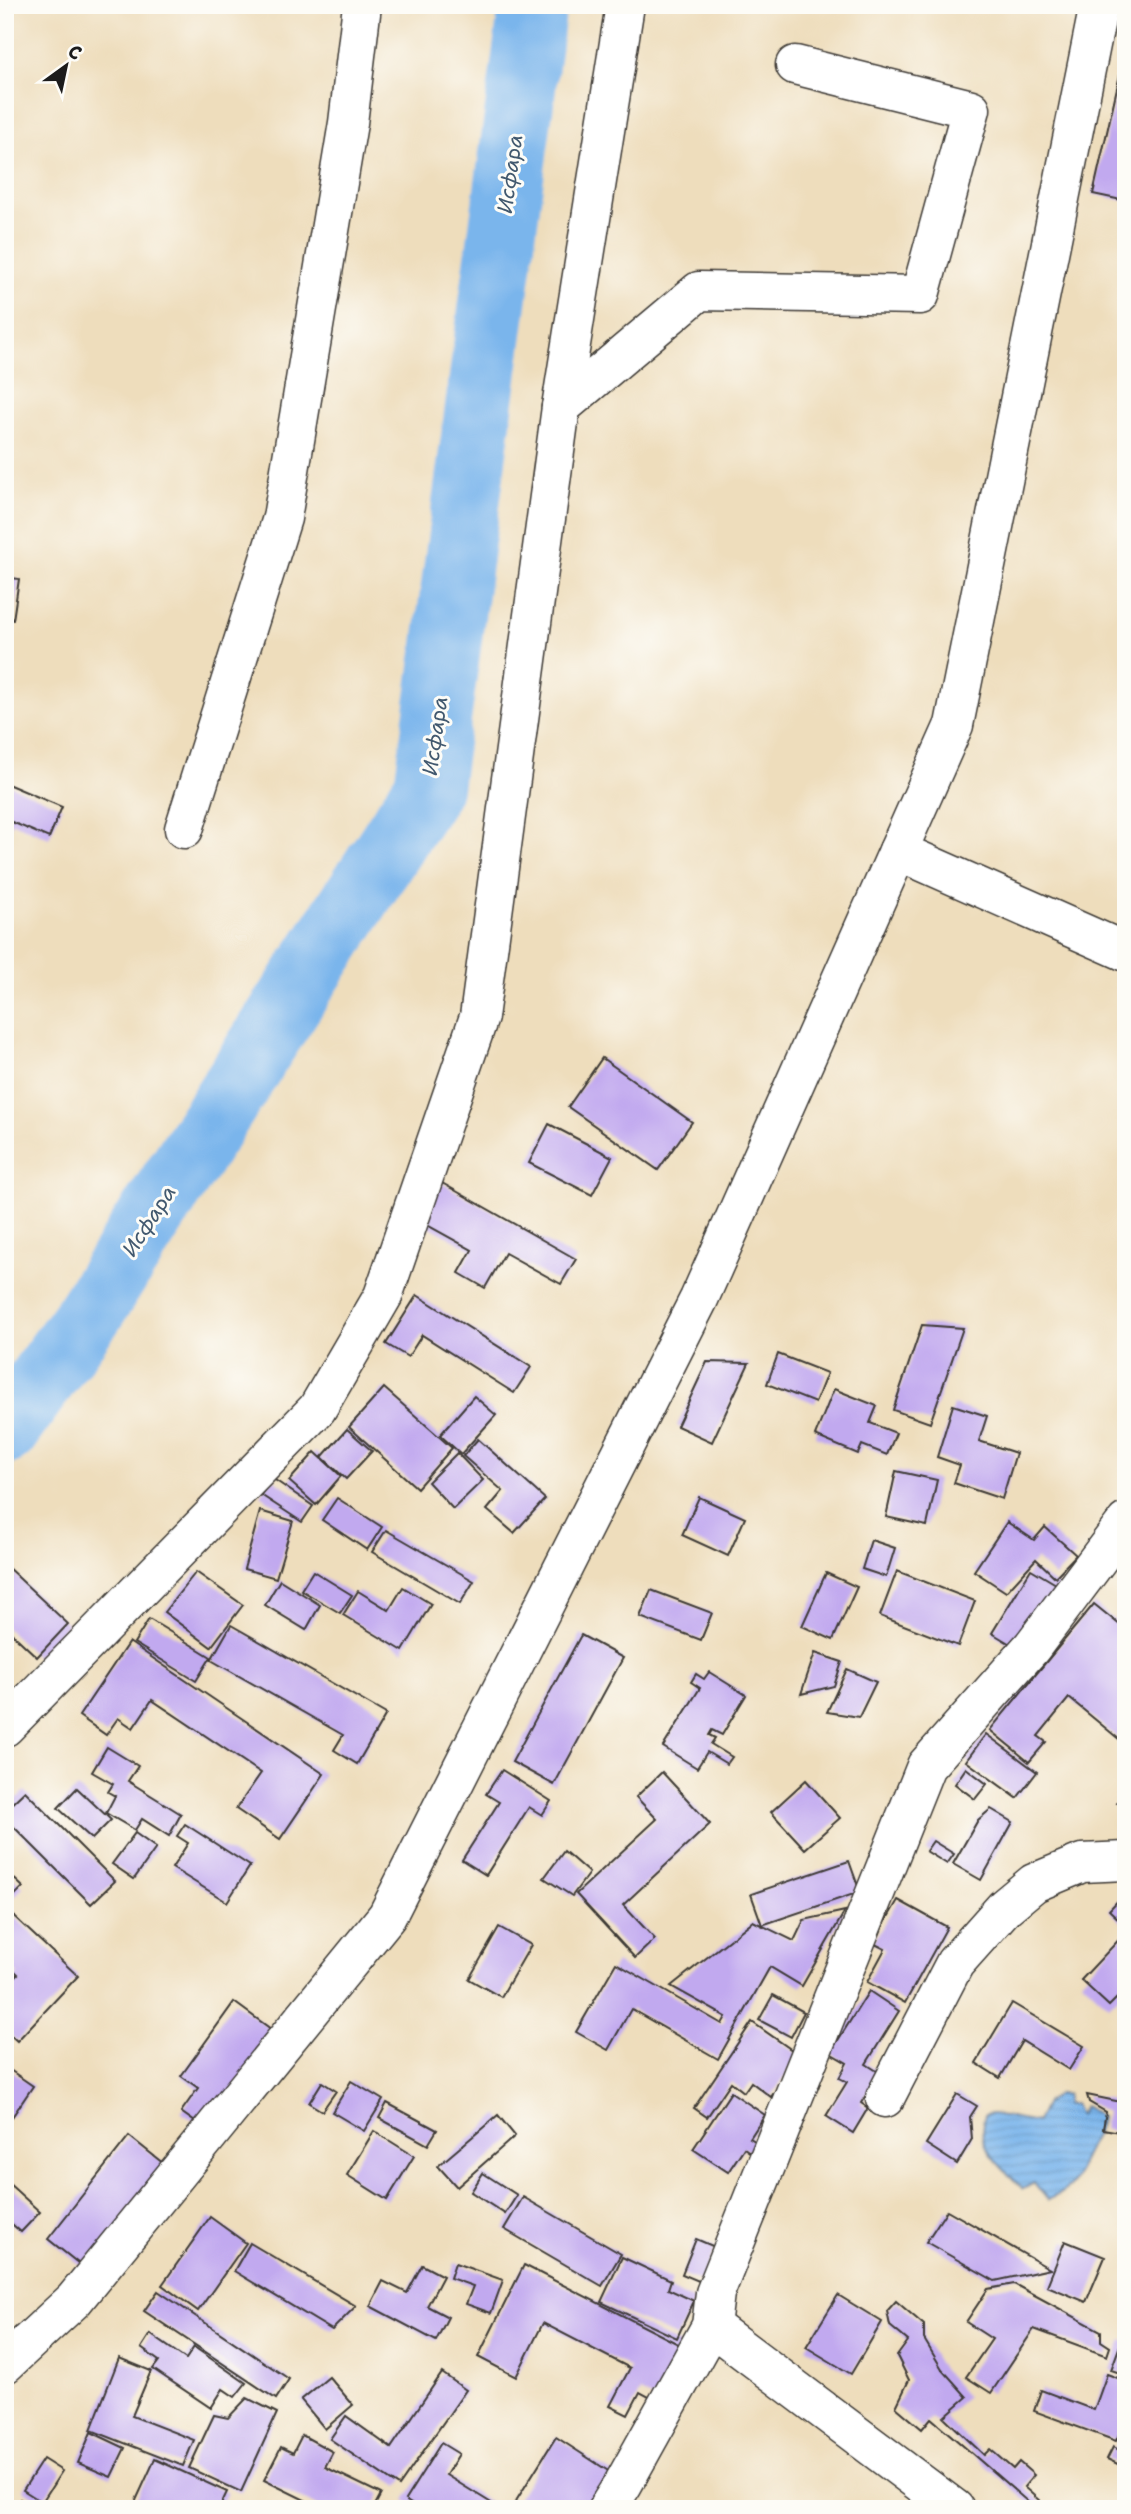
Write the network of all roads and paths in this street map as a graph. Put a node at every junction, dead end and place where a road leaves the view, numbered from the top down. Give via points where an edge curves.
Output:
1 (362, 5) edge
2 (625, 5) edge
3 (1099, 5) edge
4 (795, 65) dead end
5 (561, 407) junction
6 (184, 829) dead end
7 (898, 851) junction
8 (1126, 951) edge
9 (1126, 1522) edge
10 (5, 1727) edge
11 (1126, 1861) edge
12 (885, 2098) dead end
13 (711, 2326) junction
14 (5, 2364) edge
15 (607, 2509) edge
16 (955, 2509) edge

1 - 6 street via 348,123 282,518
2 - 5 street
3 - 7 street via 954,725
4 - 5 street via 971,109 920,295 699,291
5 - 10 street via 479,1017 383,1296 317,1409
7 - 8 street
7 - 14 street via 699,1299 387,1916 74,2300
9 - 13 street via 1032,1647 926,1766 715,2293
11 - 12 street via 1082,1863 1034,1883 1004,1907 955,1963
13 - 15 street
13 - 16 street

